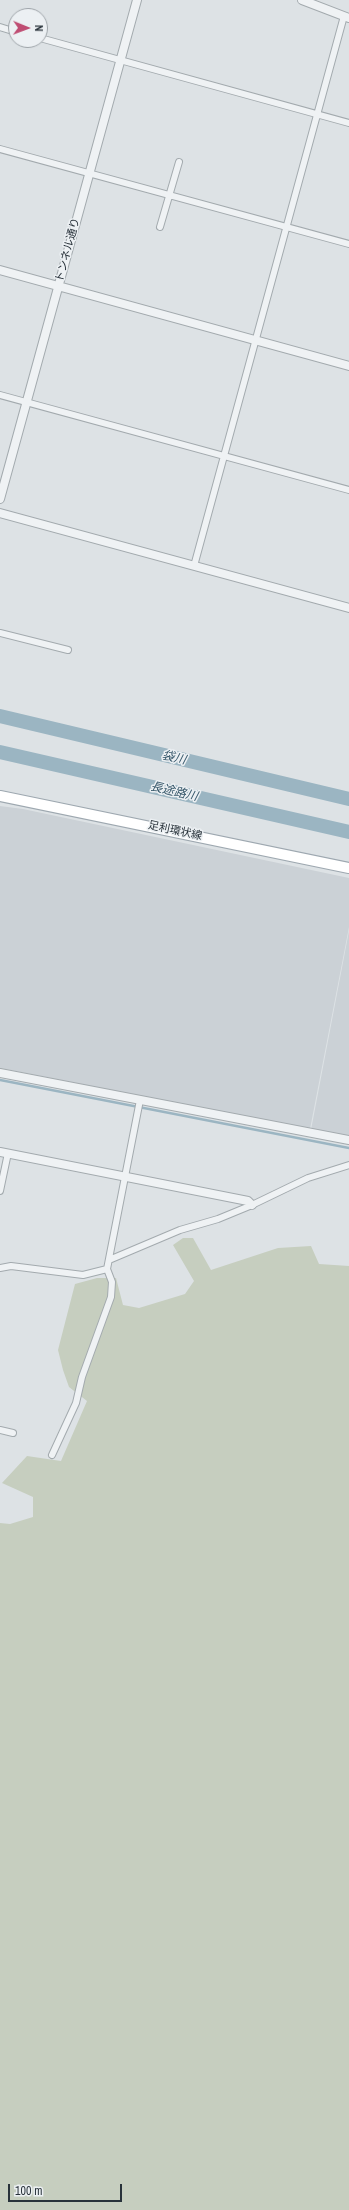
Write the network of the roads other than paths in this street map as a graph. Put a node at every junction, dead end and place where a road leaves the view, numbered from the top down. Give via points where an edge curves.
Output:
1 (137, 0) edge
2 (302, 0) edge
3 (346, 17) edge
4 (48, 40) edge
5 (120, 60) junction
6 (317, 114) junction
7 (349, 123) edge
8 (0, 149) edge
9 (179, 162) dead end
10 (89, 174) junction
11 (169, 196) junction
12 (160, 227) dead end
13 (286, 227) junction
14 (349, 244) edge
15 (0, 270) edge
16 (58, 286) junction
17 (255, 340) junction
18 (349, 366) edge
19 (0, 395) edge
20 (26, 402) junction
21 (222, 456) junction
22 (349, 490) edge
23 (0, 499) edge
24 (0, 513) edge
25 (194, 566) junction
26 (349, 608) edge
27 (0, 633) edge
28 (68, 650) dead end
29 (0, 796) edge
30 (349, 868) edge
31 (0, 1073) edge
32 (140, 1100) junction
33 (349, 1140) edge
34 (4, 1153) edge
35 (349, 1165) edge
36 (126, 1176) junction
37 (0, 1191) edge
38 (252, 1206) junction
39 (109, 1260) junction
40 (0, 1268) edge
41 (107, 1269) junction
42 (0, 1430) edge
43 (13, 1433) dead end
44 (52, 1455) dead end

1 - 5 street, トンネル通り
2 - 3 street
3 - 6 street
4 - 5 street
5 - 6 street
5 - 10 street, トンネル通り
6 - 7 street
6 - 13 street
8 - 10 street
9 - 11 street
10 - 11 street
10 - 16 street, トンネル通り
11 - 12 street
11 - 13 street
13 - 14 street
13 - 17 street
15 - 16 street
16 - 17 street
16 - 20 street, トンネル通り
17 - 18 street
17 - 21 street
19 - 20 street
20 - 21 street
20 - 23 street, トンネル通り
21 - 22 street
21 - 25 street
24 - 25 street
25 - 26 street
27 - 28 street
29 - 30 main road, 足利環状線
31 - 32 street
32 - 33 street
32 - 36 street
34 - 36 street
34 - 37 street
35 - 38 street via 308,1178
36 - 38 street via 248,1201
36 - 39 street
38 - 39 street via 180,1230
39 - 41 street
40 - 41 street via 11,1266 83,1275
41 - 44 street via 112,1282 111,1297 82,1377 76,1403
42 - 43 street

